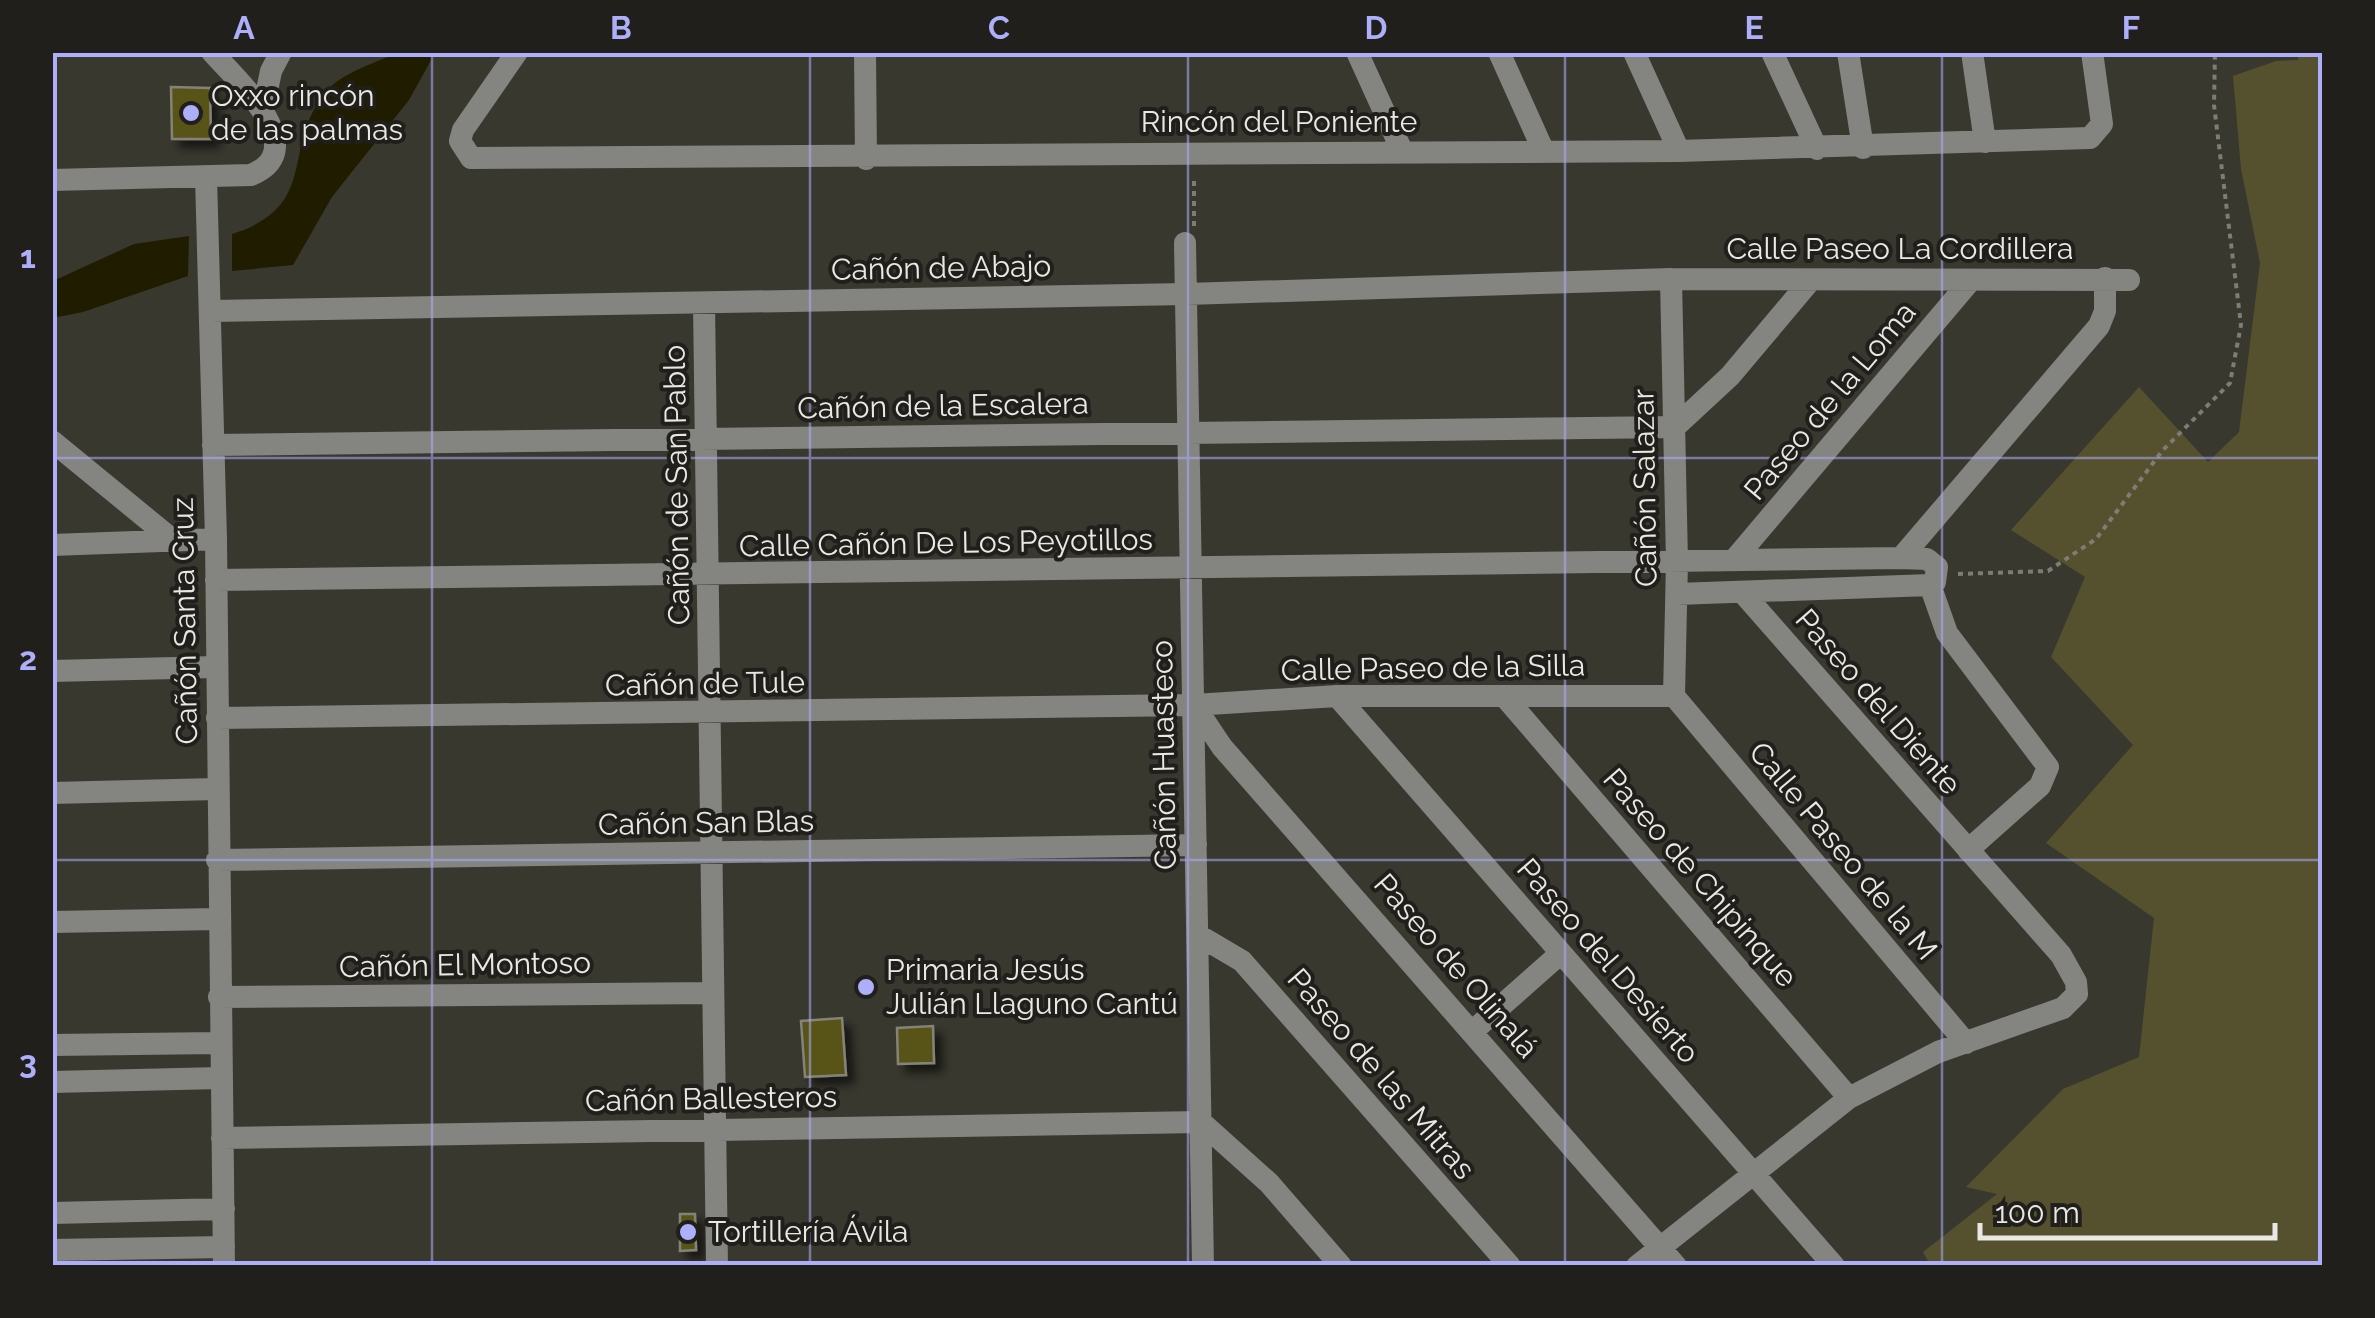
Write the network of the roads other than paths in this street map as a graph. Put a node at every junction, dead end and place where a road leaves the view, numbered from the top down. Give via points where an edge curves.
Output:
1 (212, 52) edge
2 (280, 52) edge
3 (517, 52) edge
4 (865, 52) edge
5 (1356, 52) edge
6 (1499, 52) edge
7 (1634, 52) edge
8 (1772, 52) edge
9 (1848, 52) edge
10 (1972, 52) edge
11 (2092, 52) edge
12 (262, 110) junction
13 (1985, 142) junction
14 (1863, 148) junction
15 (1816, 149) junction
16 (1402, 151) junction
17 (1679, 151) junction
18 (1544, 152) junction
19 (866, 159) junction
20 (206, 177) junction
21 (52, 180) edge
22 (1186, 243) dead end
23 (2105, 278) junction
24 (1671, 279) junction
25 (1972, 280) junction
26 (2129, 280) dead end
27 (1810, 281) junction
28 (1187, 294) junction
29 (704, 303) junction
30 (211, 311) junction
31 (1675, 427) junction
32 (1189, 431) junction
33 (705, 441) junction
34 (52, 442) edge
35 (213, 445) junction
36 (216, 539) junction
37 (174, 541) junction
38 (52, 545) edge
39 (1901, 558) junction
40 (1734, 560) junction
41 (1677, 562) junction
42 (1191, 569) junction
43 (708, 577) junction
44 (216, 580) junction
45 (1934, 580) junction
46 (1743, 593) junction
47 (1677, 594) junction
48 (216, 666) junction
49 (52, 671) edge
50 (1337, 696) junction
51 (1674, 696) junction
52 (1505, 697) junction
53 (1194, 705) junction
54 (710, 715) junction
55 (217, 718) junction
56 (216, 790) junction
57 (52, 793) edge
58 (1196, 845) junction
59 (1968, 850) junction
60 (713, 853) junction
61 (217, 860) junction
62 (217, 918) junction
63 (52, 922) edge
64 (1198, 935) junction
65 (1561, 953) junction
66 (712, 992) junction
67 (218, 998) junction
68 (1474, 1030) junction
69 (219, 1044) junction
70 (1966, 1044) junction
71 (52, 1045) edge
72 (220, 1078) junction
73 (52, 1082) edge
74 (1849, 1098) junction
75 (1200, 1122) junction
76 (716, 1129) junction
77 (222, 1138) junction
78 (1753, 1170) junction
79 (224, 1210) junction
80 (52, 1214) edge
81 (1660, 1247) junction
82 (52, 1250) edge
83 (224, 1256) edge
84 (1203, 1265) edge
85 (716, 1266) edge
86 (1192, 1266) edge
87 (1341, 1266) edge
88 (1510, 1266) edge
89 (1637, 1266) edge
90 (1676, 1266) edge
91 (1834, 1266) edge

1 - 12 street
2 - 12 street
3 - 19 street, Rincón del Poniente via 463,130 464,151 480,161
4 - 19 street
5 - 16 street
6 - 18 street
7 - 17 street
8 - 15 street
9 - 14 street
10 - 13 street
11 - 13 street, Rincón del Poniente via 2102,124 2097,134
12 - 20 street via 274,133 270,162 251,175
13 - 14 street, Rincón del Poniente
14 - 15 street, Rincón del Poniente
15 - 17 street, Rincón del Poniente
16 - 18 street, Rincón del Poniente
16 - 19 street, Rincón del Poniente
17 - 18 street, Rincón del Poniente
20 - 21 street
20 - 30 street, Cañón Santa Cruz
22 - 28 street, Cañón Huasteco
23 - 25 street, Calle Paseo La Cordillera
23 - 26 street, Calle Paseo La Cordillera
23 - 39 street via 2099,326
24 - 27 street, Calle Paseo La Cordillera
24 - 28 street, Cañón de Abajo
24 - 31 street, Cañón Salazar
25 - 27 street, Calle Paseo La Cordillera
25 - 40 street, Paseo de la Loma
27 - 31 street via 1730,376
28 - 29 street, Cañón de Abajo
28 - 32 street, Cañón Huasteco
29 - 30 street, Cañón de Abajo
29 - 33 street, Cañón de San Pablo
30 - 35 street, Cañón Santa Cruz
31 - 32 street, Cañón de la Escalera
31 - 41 street, Cañón Salazar
32 - 33 street, Cañón de la Escalera
32 - 42 street, Cañón Huasteco
33 - 35 street, Cañón de la Escalera
33 - 43 street, Cañón de San Pablo
34 - 37 street
35 - 36 street, Cañón Santa Cruz
36 - 37 street
36 - 44 street, Cañón Santa Cruz
37 - 38 street
39 - 40 street, Calle Cañón De Los Peyotillos
39 - 45 street via 1932,560
40 - 41 street, Calle Cañón De Los Peyotillos
41 - 42 street, Calle Cañón De Los Peyotillos
41 - 47 street, Cañón Salazar
42 - 43 street, Calle Cañón De Los Peyotillos
42 - 53 street, Cañón Huasteco
43 - 44 street, Calle Cañón De Los Peyotillos
43 - 54 street, Cañón de San Pablo
44 - 48 street, Cañón Santa Cruz
45 - 46 street
45 - 59 street via 1946,633 2048,767 2040,786
46 - 47 street
46 - 59 street, Paseo del Diente
47 - 51 street, Cañón Salazar
48 - 49 street
48 - 55 street, Cañón Santa Cruz
50 - 52 street, Calle Paseo de la Silla
50 - 53 street, Calle Paseo de la Silla
50 - 65 street, Paseo del Desierto
51 - 52 street, Calle Paseo de la Silla
51 - 70 street, Calle Paseo de la M
52 - 74 street, Paseo de Chipinque
53 - 54 street, Cañón de Tule
53 - 58 street, Cañón Huasteco
53 - 68 street, Paseo de Olinalá via 1222,747
54 - 55 street, Cañón de Tule
54 - 60 street, Cañón de San Pablo
55 - 56 street, Cañón Santa Cruz
56 - 57 street
56 - 61 street, Cañón Santa Cruz
58 - 60 street, Cañón San Blas
58 - 64 street, Cañón Huasteco
59 - 70 street, Paseo del Diente via 2061,955 2077,994 2063,1008
60 - 61 street, Cañón San Blas
60 - 66 street, Cañón de San Pablo
61 - 62 street, Cañón Santa Cruz
62 - 63 street
62 - 67 street, Cañón Santa Cruz
64 - 75 street, Cañón Huasteco
64 - 88 street, Paseo de las Mitras via 1242,961
65 - 68 street
65 - 78 street, Paseo del Desierto
66 - 67 street, Cañón El Montoso
66 - 76 street, Cañón de San Pablo
67 - 69 street, Cañón Santa Cruz
68 - 81 street, Paseo de Olinalá
69 - 71 street
69 - 72 street, Cañón Santa Cruz
70 - 74 street via 1902,1067
72 - 73 street
72 - 77 street, Cañón Santa Cruz
74 - 78 street
75 - 76 street, Cañón Ballesteros
75 - 84 street, Cañón Huasteco
75 - 87 street via 1270,1182
76 - 77 street, Cañón Ballesteros
76 - 85 street, Cañón de San Pablo
77 - 79 street, Cañón Santa Cruz
78 - 81 street
78 - 91 street, Paseo del Desierto
79 - 80 street
79 - 83 street, Cañón Santa Cruz
81 - 89 street
81 - 90 street, Paseo de Olinalá
82 - 83 street
84 - 86 street

